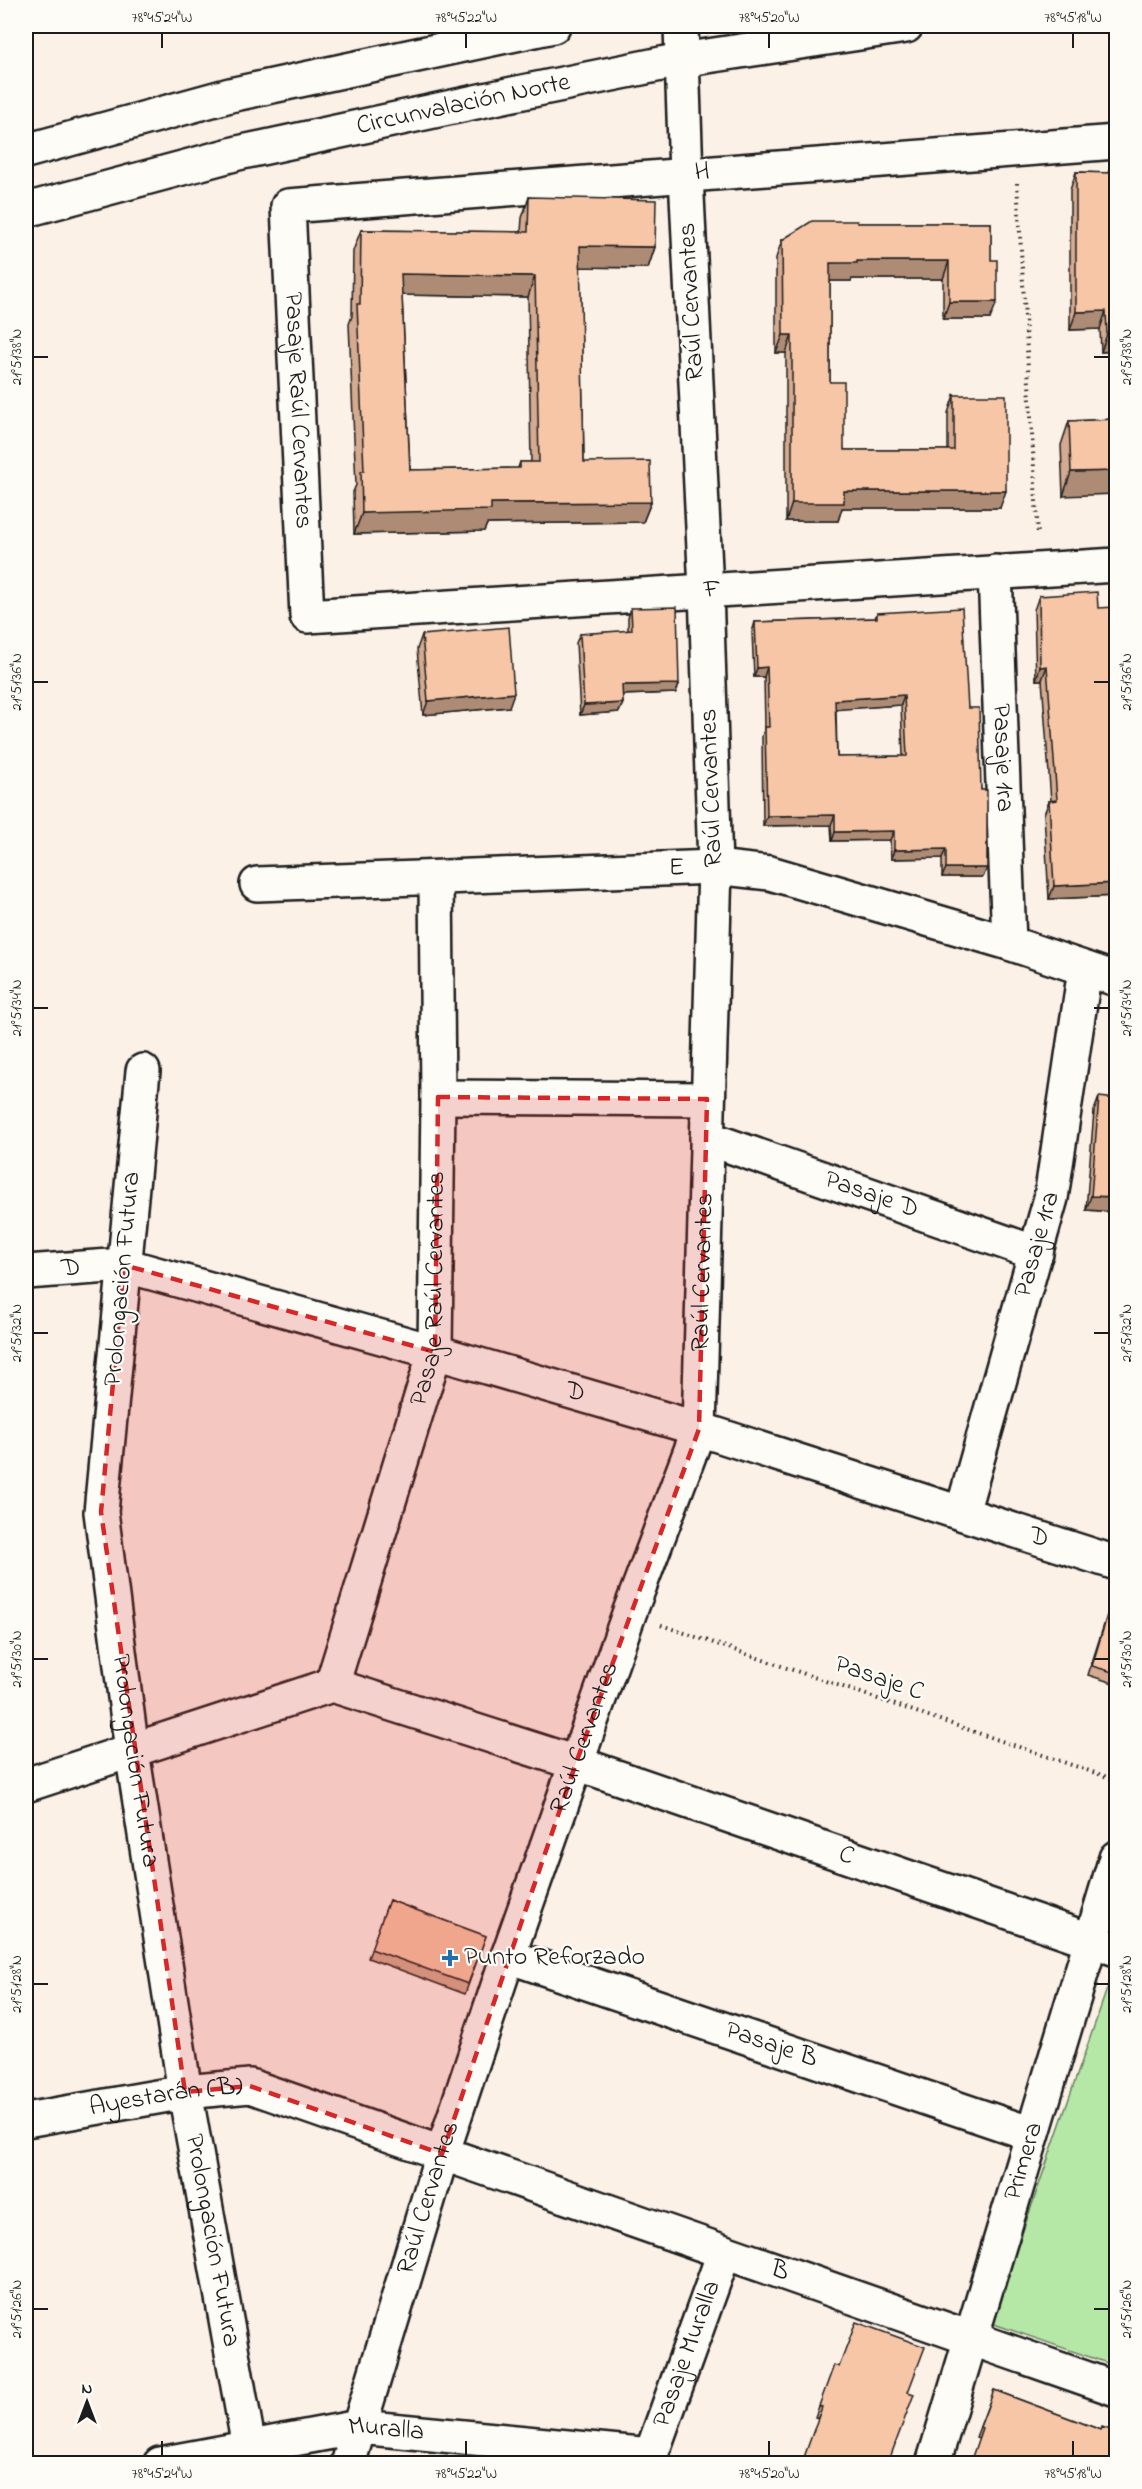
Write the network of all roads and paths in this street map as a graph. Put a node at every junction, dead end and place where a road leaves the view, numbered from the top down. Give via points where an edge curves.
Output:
1 (553, 26) edge
2 (681, 26) edge
3 (906, 26) edge
4 (681, 60) junction
5 (1116, 142) edge
6 (1015, 149) junction
7 (26, 151) edge
8 (686, 174) junction
9 (288, 206) joint
10 (26, 210) edge
11 (1116, 565) edge
12 (1040, 570) junction
13 (994, 572) junction
14 (706, 590) junction
15 (307, 616) joint
16 (715, 867) junction
17 (436, 879) junction
18 (257, 884) dead end
19 (1009, 943) junction
20 (1085, 969) junction
21 (1116, 979) edge
22 (143, 1071) dead end
23 (438, 1097) junction
24 (707, 1099) junction
25 (707, 1138) junction
26 (1036, 1253) junction
27 (124, 1265) junction
28 (26, 1272) edge
29 (435, 1352) junction
30 (699, 1429) junction
31 (962, 1513) junction
32 (1116, 1563) edge
33 (629, 1614) junction
34 (332, 1685) junction
35 (132, 1751) junction
36 (576, 1763) junction
37 (1116, 1780) edge
38 (26, 1785) edge
39 (1116, 1858) edge
40 (1104, 1945) edge
41 (508, 1956) junction
42 (185, 2092) junction
43 (26, 2120) edge
44 (1032, 2134) junction
45 (442, 2154) junction
46 (724, 2253) junction
47 (970, 2339) junction
48 (1116, 2389) edge
49 (359, 2427) junction
50 (249, 2447) junction
51 (651, 2455) joint
52 (160, 2463) edge
53 (348, 2463) edge
54 (933, 2463) edge

1 - 7 main road via 230,95
2 - 4 main road, Raúl Cervantes
3 - 4 main road, Circunvalación Norte
4 - 8 main road, Raúl Cervantes
4 - 10 main road, Circunvalación Norte via 238,153
5 - 6 main road, H
6 - 8 main road, H
6 - 12 path
8 - 9 main road, H
8 - 14 main road, Raúl Cervantes
9 - 15 main road, Pasaje Raúl Cervantes
11 - 12 main road, F
12 - 13 main road, F
13 - 14 main road, F
13 - 19 main road, Pasaje 1ra
14 - 15 main road, F
14 - 16 main road, Raúl Cervantes
16 - 17 main road, E
16 - 19 main road, E via 770,873
16 - 24 main road, Raúl Cervantes
17 - 18 main road, E
17 - 23 main road, Pasaje Raúl Cervantes
19 - 20 main road, E
20 - 21 main road, E
20 - 26 main road, Pasaje 1ra via 1051,1198
22 - 27 main road, Prolongación Futura
23 - 24 main road
23 - 29 main road, Pasaje Raúl Cervantes
24 - 25 main road, Raúl Cervantes
25 - 26 main road, Pasaje D
25 - 30 main road, Raúl Cervantes
26 - 31 main road, Pasaje 1ra
27 - 28 main road, D
27 - 29 main road, D
27 - 35 main road, Prolongación Futura via 100,1512
29 - 30 main road, D
29 - 34 main road, Pasaje Raúl Cervantes
30 - 31 main road, D
30 - 33 main road, Raúl Cervantes
31 - 32 main road, D
33 - 36 main road, Raúl Cervantes
33 - 37 path, Pasaje C
34 - 35 main road
34 - 36 main road, C
35 - 38 main road
35 - 42 main road, Prolongación Futura
36 - 40 main road, C
36 - 41 main road, Raúl Cervantes
39 - 40 main road, Primera
40 - 44 main road, Primera
41 - 44 main road, Pasaje B
41 - 45 main road, Raúl Cervantes
42 - 43 main road, Ayestarán (B)
42 - 45 main road, Ayestarán (B) via 250,2086
42 - 50 main road, Prolongación Futura
44 - 47 main road, Primera
45 - 46 main road, B
45 - 49 main road, Raúl Cervantes
46 - 47 main road, B
46 - 51 main road, Pasaje Muralla
47 - 48 main road, B
47 - 54 main road, Primera
49 - 50 main road, Muralla
49 - 51 main road, Muralla
49 - 53 main road, Raúl Cervantes
50 - 52 main road, Muralla

